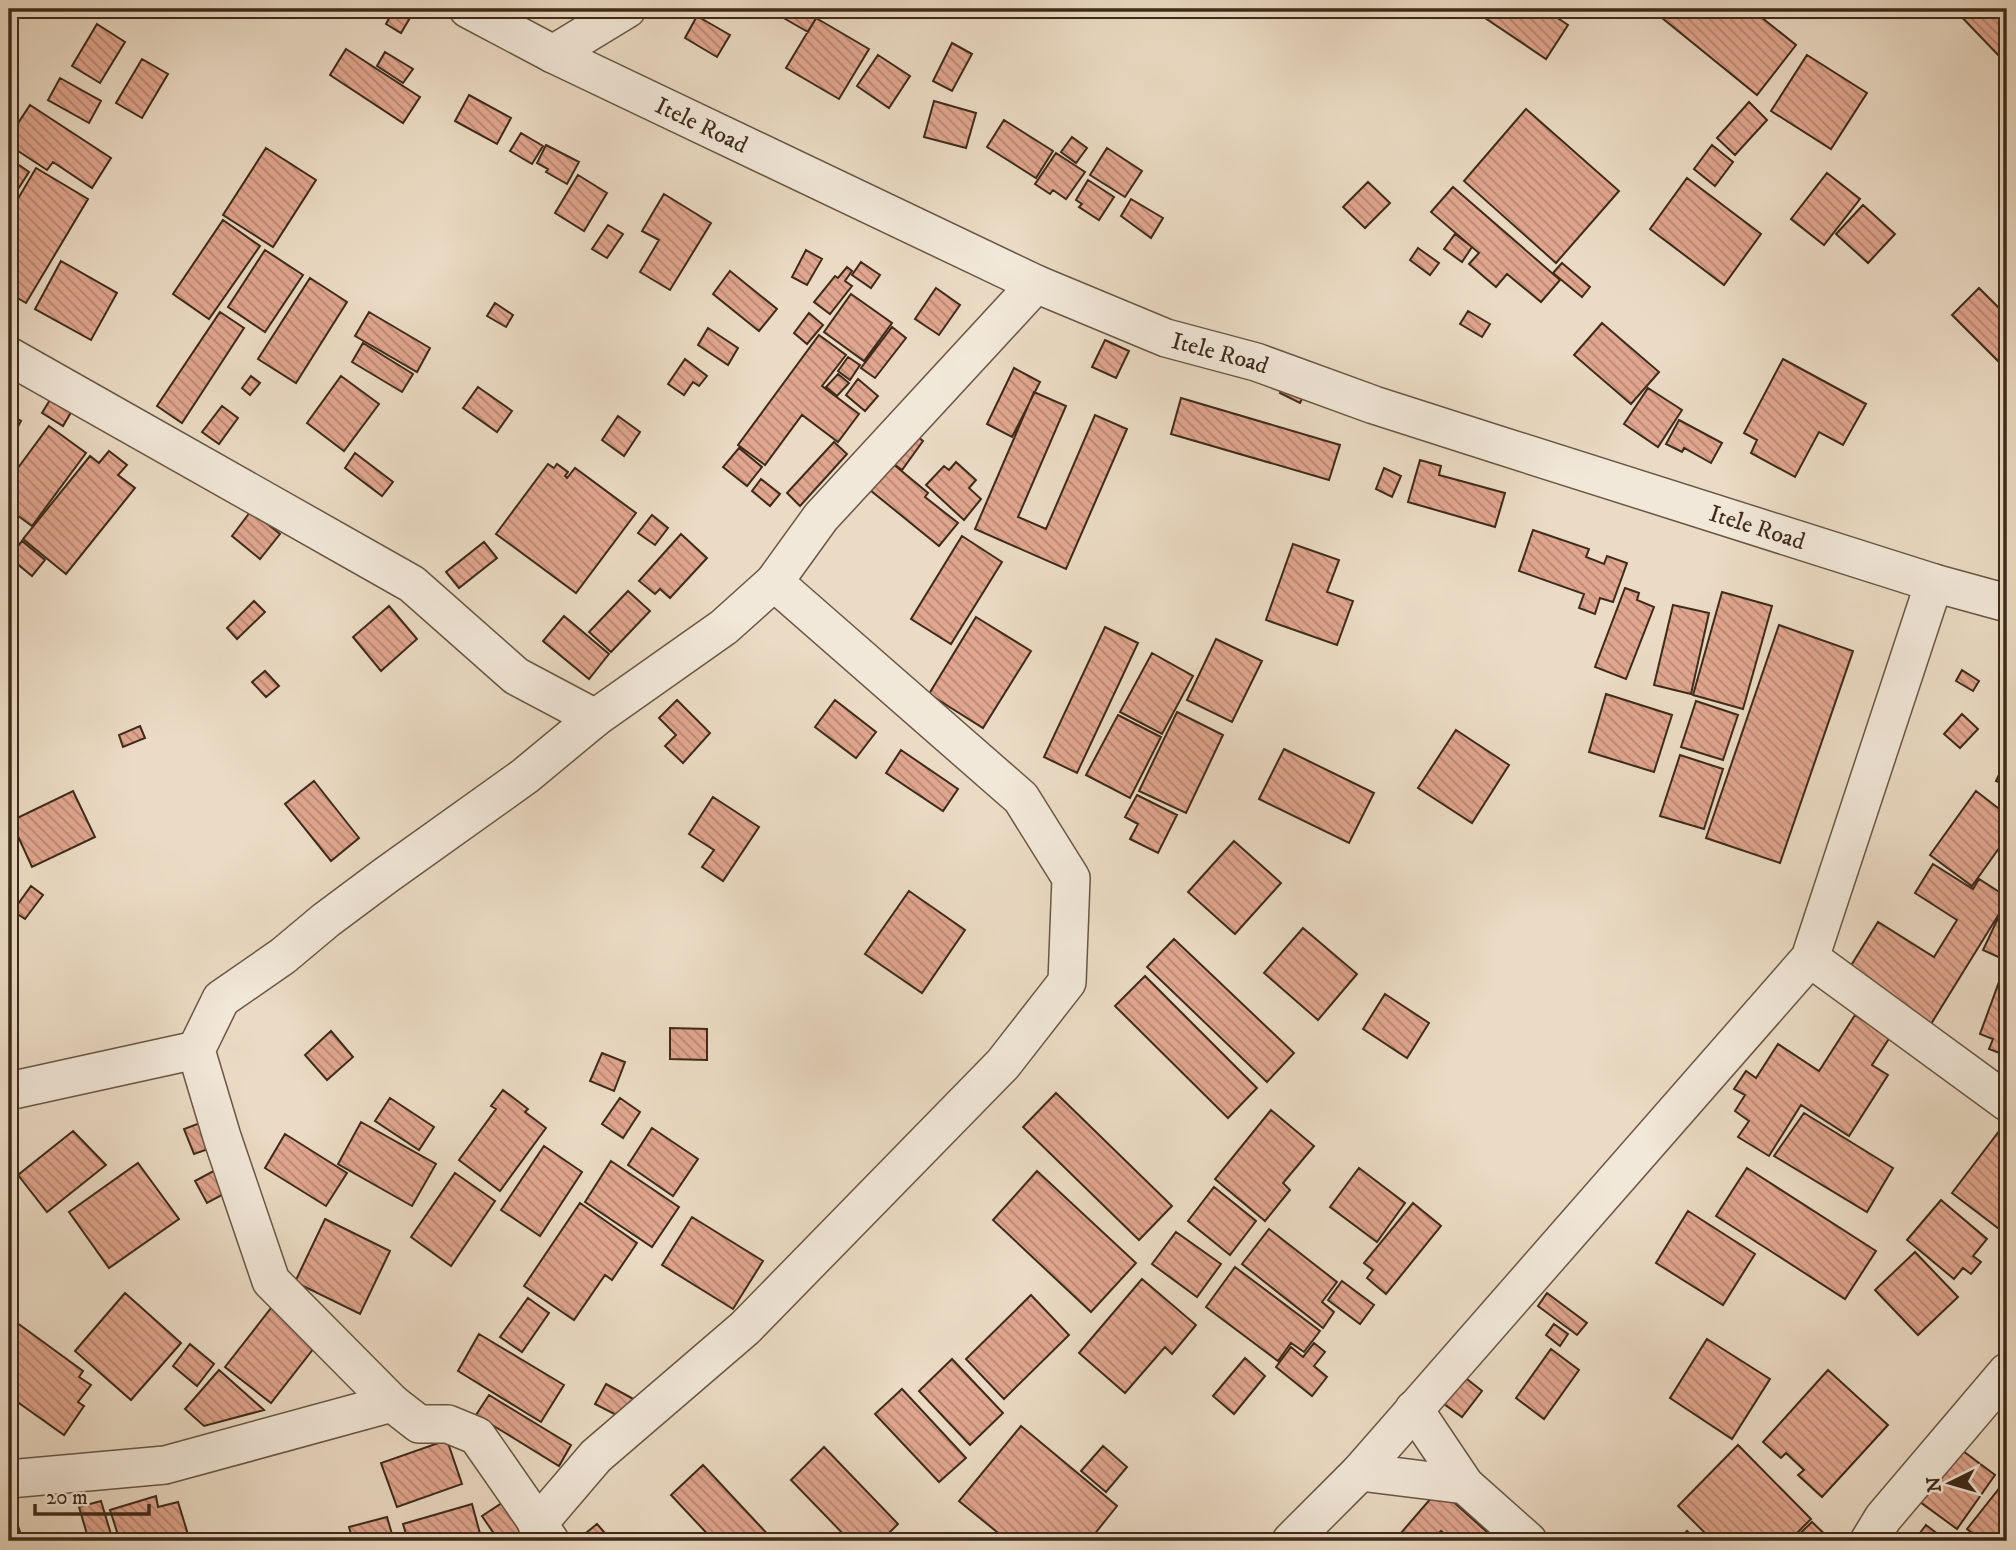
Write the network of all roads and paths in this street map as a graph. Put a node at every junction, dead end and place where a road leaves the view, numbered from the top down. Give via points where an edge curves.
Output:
1 (468, 9) edge
2 (627, 9) edge
3 (553, 54) junction
4 (1036, 284) junction
5 (9, 356) edge
6 (774, 582) junction
7 (1934, 583) junction
8 (2007, 603) edge
9 (595, 719) junction
10 (1810, 958) junction
11 (196, 1050) junction
12 (9, 1091) edge
13 (2007, 1102) edge
14 (2007, 1372) edge
15 (392, 1403) junction
16 (1414, 1409) junction
17 (1360, 1472) junction
18 (9, 1479) edge
19 (1465, 1485) junction
20 (543, 1533) edge
21 (1292, 1541) edge
22 (1528, 1541) edge
23 (1868, 1541) edge

1 - 3 street, Itele Road
2 - 3 street
3 - 4 street, Itele Road
4 - 6 street via 821,517
4 - 7 street, Itele Road via 1166,338 1256,362 1413,417
5 - 9 street via 412,584 516,676
6 - 9 street via 724,627
6 - 20 street via 1021,798 1071,878 1067,982 1003,1064 745,1328 596,1456
7 - 8 street, Itele Road
7 - 10 street
9 - 11 street via 526,776 221,999
10 - 13 street
10 - 16 street
11 - 12 street
11 - 15 street via 271,1281
14 - 23 street
15 - 18 street via 165,1465
15 - 20 street via 419,1424 448,1424 477,1436
16 - 17 street
16 - 19 street
17 - 19 street
17 - 21 street
19 - 22 street

